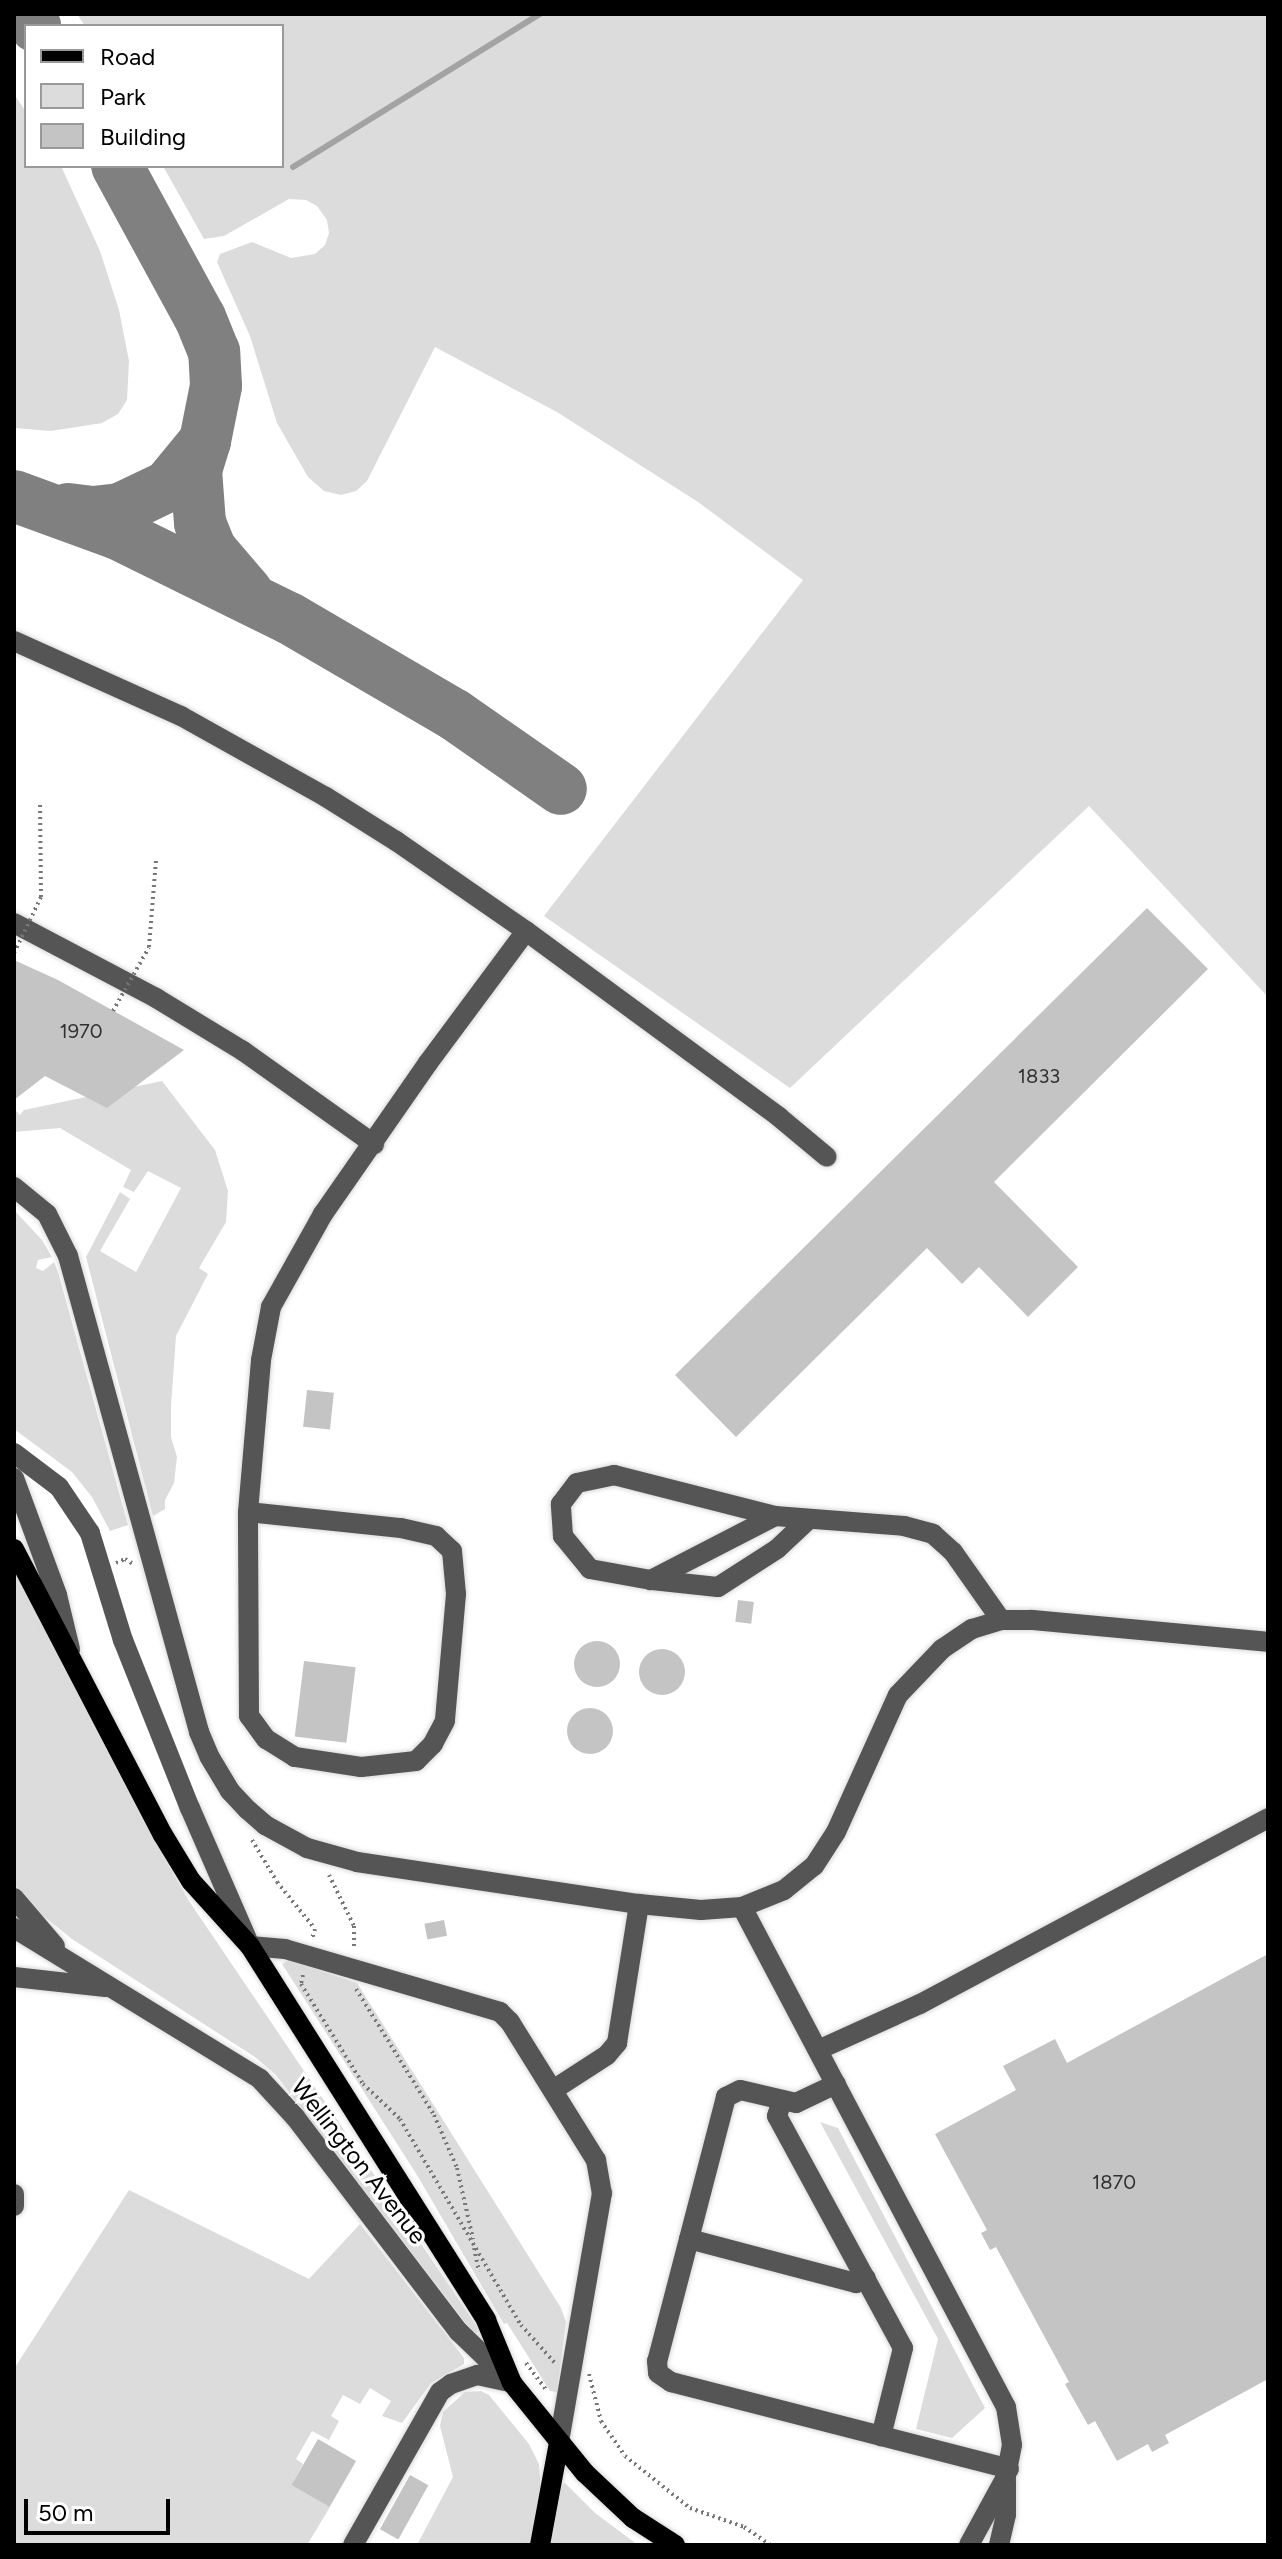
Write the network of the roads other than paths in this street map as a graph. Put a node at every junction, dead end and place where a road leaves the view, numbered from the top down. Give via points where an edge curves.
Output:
1 (14, 641) edge
2 (14, 923) edge
3 (526, 931) junction
4 (374, 1144) junction
5 (827, 1157) dead end
6 (14, 1187) edge
7 (14, 1453) edge
8 (14, 1478) edge
9 (248, 1512) junction
10 (775, 1516) junction
11 (809, 1519) junction
12 (14, 1549) edge
13 (651, 1580) junction
14 (1001, 1620) junction
15 (1268, 1642) edge
16 (75, 1668) junction
17 (1268, 1818) edge
18 (14, 1898) edge
19 (639, 1904) junction
20 (742, 1907) junction
21 (14, 1928) edge
22 (250, 1946) junction
23 (89, 1974) junction
24 (14, 1977) edge
25 (113, 1988) junction
26 (818, 2050) junction
27 (836, 2084) junction
28 (553, 2090) junction
29 (782, 2100) junction
30 (14, 2194) edge
31 (14, 2206) edge
32 (689, 2239) junction
33 (866, 2278) junction
34 (512, 2383) junction
35 (881, 2436) junction
36 (559, 2442) junction
37 (1008, 2473) junction
38 (353, 2545) edge
39 (540, 2545) edge
40 (675, 2545) edge
41 (969, 2545) edge
42 (999, 2545) edge

1 - 3 street via 122,686 251,753 396,841
2 - 4 street via 243,1051
3 - 4 street
3 - 5 street
4 - 9 street via 323,1214 271,1307 254,1413
6 - 19 street via 47,1214 68,1256 199,1732 230,1791 265,1825 307,1848 357,1862
7 - 22 street, Wellington Avenue, bridge via 59,1487 90,1533 123,1640
8 - 16 street, Wellington Avenue via 57,1595
9 - 9 street via 246,1701 255,1729 295,1757 319,1762 379,1767 416,1761 445,1721 456,1594 452,1551 436,1536 401,1528
10 - 11 street
10 - 13 street
10 - 13 street via 614,1475 577,1483 561,1504 563,1536 590,1569
11 - 13 street via 777,1549 718,1587
11 - 14 street via 904,1526 933,1534 953,1552
12 - 16 main road, Wellington Avenue
14 - 15 street
14 - 20 street via 972,1629 920,1669 898,1695 848,1809 820,1857 784,1890
16 - 22 main road, Wellington Avenue via 191,1881
17 - 26 street via 920,2004
18 - 23 street
19 - 20 street via 701,1910
19 - 28 street via 617,2043
20 - 26 street
21 - 23 street, Wellington Avenue
22 - 28 street via 285,1949 500,2012
22 - 34 main road, Wellington Avenue via 486,2320
23 - 25 street, Wellington Avenue
24 - 25 street
25 - 34 street, Wellington Avenue via 260,2079 295,2117 459,2332
26 - 27 street
27 - 29 street via 796,2103
27 - 37 street via 999,2391 1011,2433
28 - 36 street via 596,2160 602,2182
29 - 32 street via 740,2090 726,2097
29 - 33 street via 777,2116
30 - 31 street
32 - 33 street via 856,2283
32 - 35 street via 657,2361 661,2377
33 - 35 street via 903,2348
34 - 36 main road, Wellington Avenue
34 - 38 street via 477,2375 440,2392
35 - 37 street
36 - 39 main road
36 - 40 main road, Wellington Avenue via 633,2518
37 - 41 street
37 - 42 street

